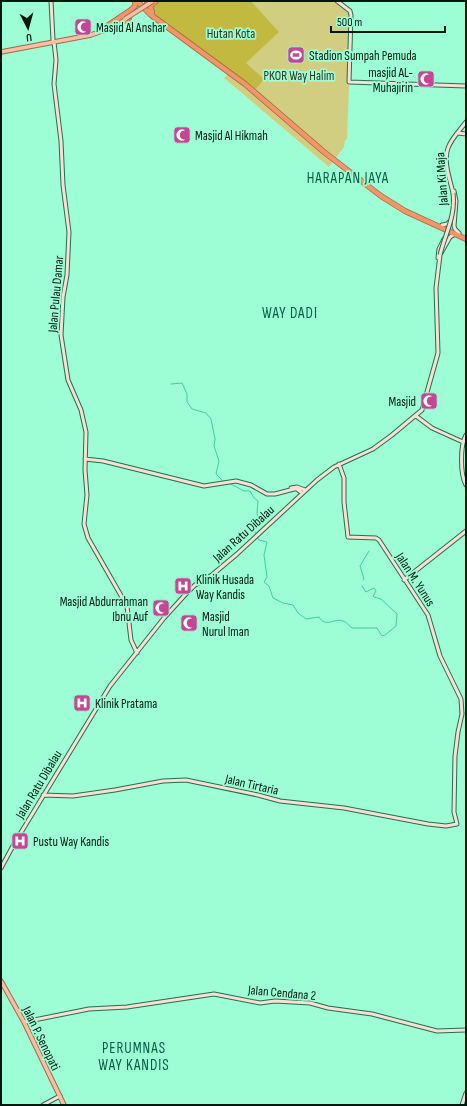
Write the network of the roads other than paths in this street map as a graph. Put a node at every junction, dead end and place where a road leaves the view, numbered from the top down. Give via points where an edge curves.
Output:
1 (51, 1) edge
2 (136, 1) edge
3 (141, 1) edge
4 (337, 1) edge
5 (151, 2) edge
6 (131, 10) junction
7 (139, 11) junction
8 (151, 14) junction
9 (102, 31) junction
10 (53, 41) junction
11 (1, 51) edge
12 (466, 86) edge
13 (466, 122) edge
14 (458, 133) junction
15 (466, 134) edge
16 (452, 186) junction
17 (449, 223) junction
18 (454, 223) junction
19 (443, 227) junction
20 (458, 233) junction
21 (448, 236) junction
22 (466, 238) edge
23 (439, 262) junction
24 (416, 416) junction
25 (466, 435) edge
26 (463, 442) junction
27 (85, 459) junction
28 (339, 464) junction
29 (466, 485) edge
30 (304, 491) junction
31 (466, 531) edge
32 (404, 580) junction
33 (137, 652) junction
34 (43, 795) junction
35 (457, 824) joint
36 (1, 868) edge
37 (1, 981) edge
38 (24, 1022) junction
39 (466, 1030) edge
40 (466, 1093) edge
41 (60, 1096) junction
42 (43, 1105) edge
43 (64, 1105) edge
44 (462, 1105) edge

1 - 10 street, Jalan Pulau Damar
2 - 6 highway via 136,6
2 - 8 highway
3 - 8 highway
4 - 12 street via 351,16 349,82
5 - 8 highway
5 - 9 main road, bridge
6 - 7 highway via 138,7
6 - 9 highway
7 - 8 highway
7 - 9 highway
8 - 19 highway via 245,84 305,136 385,199 401,209
9 - 10 main road
10 - 11 main road
10 - 27 street, Jalan Pulau Damar via 56,60 54,84 69,232 61,338 70,384 83,418
13 - 14 street, Jalan Ki Maja
14 - 15 street
14 - 16 street, Jalan Ki Maja via 447,152 448,175
16 - 17 street
16 - 18 street via 456,201
16 - 23 street, Jalan Ki Maja, bridge via 452,218
17 - 18 street
17 - 19 street
18 - 20 street
19 - 20 highway
19 - 21 street
20 - 21 street
20 - 22 highway
21 - 23 street
23 - 24 street, Jalan Ratu Dibalau via 436,291 438,353 424,407
24 - 26 street via 432,428
24 - 28 street, Jalan Ratu Dibalau via 373,449
25 - 26 street
26 - 29 street via 463,477
27 - 30 street via 103,461 203,486 236,481 246,483 267,494 294,489
27 - 33 street, Jalan Pulau Damar via 85,527 88,538 127,606 130,638
28 - 30 street, Jalan Ratu Dibalau
28 - 32 street, Jalan M. Yunus via 344,478 348,537 378,539
30 - 33 street, Jalan Ratu Dibalau via 230,561 189,591
31 - 32 street
32 - 35 street, Jalan M. Yunus via 429,618 440,656 462,704 455,756 454,812
33 - 34 street, Jalan Ratu Dibalau via 106,691
34 - 35 street, Jalan Tirtaria via 73,796 164,781 186,780 280,801 344,808 428,824
34 - 36 street, Jalan Ratu Dibalau
37 - 38 main road, Jalan P. Senopati
38 - 39 street, Jalan Cendana 2 via 88,1009 127,1007 214,994 260,1002 310,1003 372,1014 437,1031
38 - 41 main road, Jalan P. Senopati
40 - 44 street
41 - 42 street
41 - 43 main road, Jalan P. Senopati

